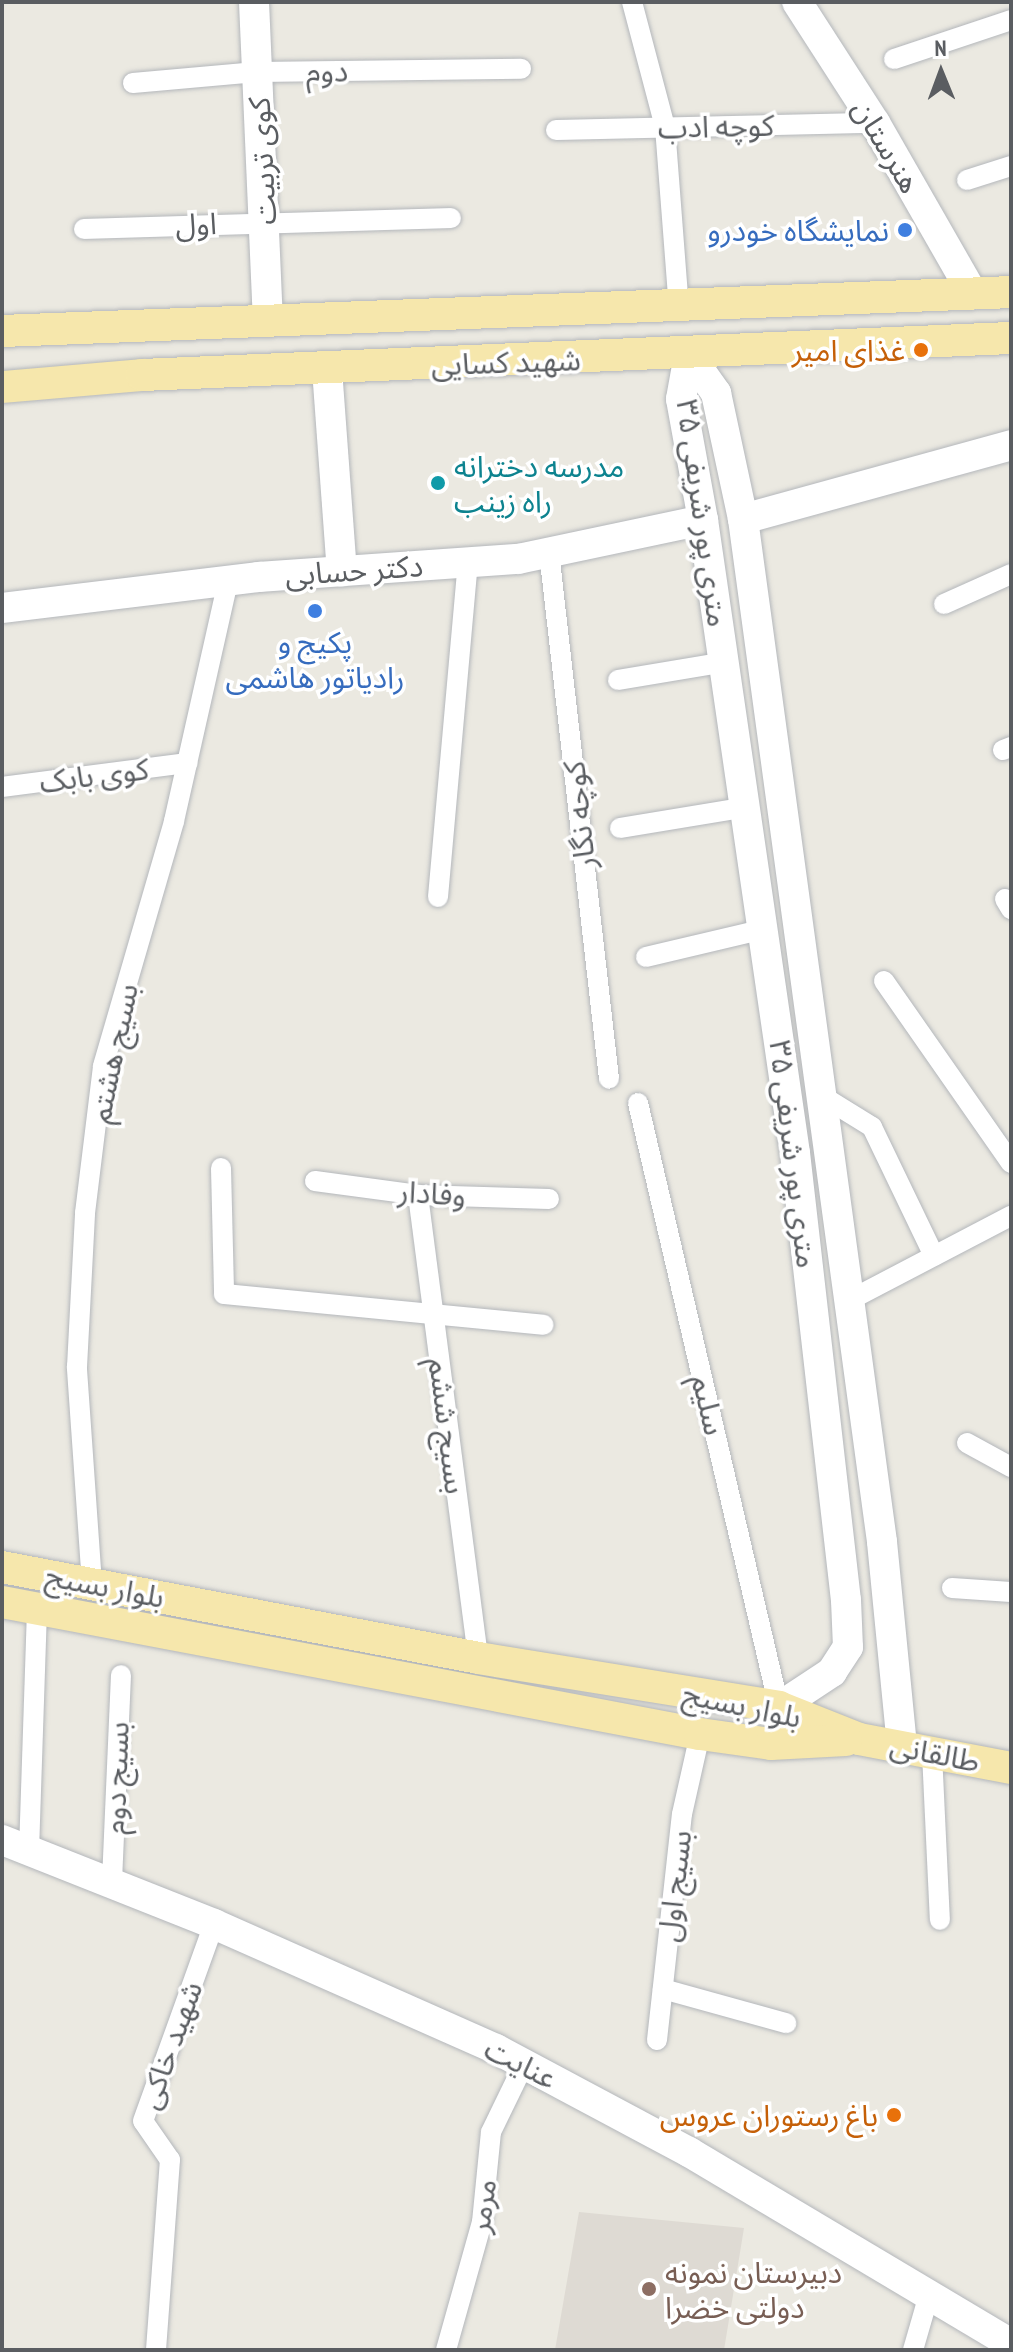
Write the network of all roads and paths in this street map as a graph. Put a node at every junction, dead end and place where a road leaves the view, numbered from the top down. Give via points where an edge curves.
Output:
1 (254, 2) edge
2 (632, 2) edge
3 (797, 2) edge
4 (1010, 23) edge
5 (894, 59) dead end
6 (521, 69) dead end
7 (257, 72) junction
8 (133, 83) dead end
9 (875, 123) junction
10 (665, 127) junction
11 (556, 130) dead end
12 (1011, 166) edge
13 (967, 180) dead end
14 (451, 218) dead end
15 (265, 221) junction
16 (84, 229) dead end
17 (1011, 292) edge
18 (973, 294) junction
19 (679, 307) junction
20 (268, 320) junction
21 (2, 331) edge
22 (1011, 338) edge
23 (689, 355) junction
24 (327, 369) junction
25 (2, 387) edge
26 (1011, 445) edge
27 (743, 519) junction
28 (703, 520) junction
29 (549, 552) junction
30 (468, 562) junction
31 (342, 571) junction
32 (1011, 574) edge
33 (228, 581) junction
34 (944, 604) dead end
35 (2, 608) edge
36 (725, 662) junction
37 (618, 680) dead end
38 (187, 763) junction
39 (2, 787) edge
40 (747, 807) junction
41 (620, 828) dead end
42 (438, 897) dead end
43 (764, 929) junction
44 (646, 957) dead end
45 (884, 981) dead end
46 (609, 1079) dead end
47 (822, 1096) junction
48 (638, 1103) dead end
49 (1011, 1163) edge
50 (221, 1168) dead end
51 (315, 1181) dead end
52 (418, 1195) junction
53 (549, 1199) dead end
54 (1011, 1216) edge
55 (934, 1256) junction
56 (850, 1300) junction
57 (433, 1312) junction
58 (544, 1325) dead end
59 (967, 1443) dead end
60 (1011, 1467) edge
61 (2, 1567) edge
62 (92, 1584) junction
63 (952, 1588) dead end
64 (1011, 1592) edge
65 (887, 1597) junction
66 (846, 1600) junction
67 (2, 1602) edge
68 (37, 1609) junction
69 (478, 1658) junction
70 (121, 1675) dead end
71 (779, 1707) junction
72 (700, 1734) junction
73 (859, 1739) junction
74 (917, 1750) junction
75 (1011, 1768) edge
76 (16, 1846) edge
77 (112, 1881) junction
78 (940, 1920) dead end
79 (214, 1924) junction
80 (663, 1989) junction
81 (786, 2023) dead end
82 (657, 2040) dead end
83 (524, 2064) junction
84 (928, 2298) junction
85 (1011, 2344) edge
86 (156, 2350) edge
87 (446, 2350) edge
88 (913, 2350) edge

1 - 7 street, کوی تربیت
2 - 10 street
3 - 9 street, هنرستان
4 - 5 street
6 - 7 street, دوم
7 - 8 street, دوم
7 - 15 street, کوی تربیت
9 - 10 street, کوچه ادب
9 - 18 street, هنرستان
10 - 11 street, کوچه ادب
10 - 19 street
12 - 13 street
14 - 15 street, اول
15 - 16 street, اول
15 - 20 street, کوی تربیت
17 - 18 main road, شهید کسایی
18 - 19 main road, شهید کسایی
19 - 20 main road, شهید کسایی
19 - 23 main road
20 - 21 main road, شهید کسایی
22 - 23 main road, شهید کسایی
23 - 24 main road, شهید کسایی
23 - 27 street, ۳۵ متری پور شریفی via 716,393
23 - 28 street, ۳۵ متری پور شریفی via 681,399
24 - 25 main road, شهید کسایی via 142,375
24 - 31 street
26 - 27 street
27 - 47 street, ۳۵ متری پور شریفی
28 - 29 street, دکتر حسابی
28 - 36 street, ۳۵ متری پور شریفی
29 - 30 street, دکتر حسابی
29 - 46 street, کوچه نگار
30 - 31 street, دکتر حسابی
30 - 42 street
31 - 33 street, دکتر حسابی
32 - 34 street
33 - 35 street, دکتر حسابی
33 - 38 street, بسیج هشتم
36 - 37 street
36 - 40 street, ۳۵ متری پور شریفی
38 - 39 street, کوی بابک
38 - 62 street, بسیج هشتم via 103,1066 85,1213 77,1367
40 - 41 street
40 - 43 street, ۳۵ متری پور شریفی
43 - 44 street
43 - 66 street, ۳۵ متری پور شریفی
45 - 49 street
47 - 55 street via 872,1127
47 - 56 street, ۳۵ متری پور شریفی
48 - 71 street, سلیم
50 - 57 street via 224,1294
51 - 52 street, وفادار
52 - 53 street, وفادار
52 - 57 street, بسیج ششم
54 - 55 street
55 - 56 street
56 - 65 street, ۳۵ متری پور شریفی
57 - 58 street
57 - 69 street, بسیج ششم
59 - 60 street
61 - 62 main road, بلوار بسیج
62 - 69 main road, بلوار بسیج
63 - 64 street
65 - 66 street
65 - 74 street, ۳۵ متری پور شریفی
66 - 71 street, ۳۵ متری پور شریفی via 848,1647 832,1672
67 - 68 main road, بلوار بسیج
68 - 72 main road, بلوار بسیج
68 - 76 street
69 - 71 main road, بلوار بسیج
70 - 77 street, بسيج دوم
71 - 73 main road, بلوار بسیج
72 - 73 main road, بلوار بسیج via 771,1744
72 - 80 street, بسیج اول via 682,1814
73 - 74 main road, طالقانی
74 - 75 main road, طالقانی
74 - 78 street
76 - 77 street, عنایت
77 - 79 street, عنایت
79 - 83 street, عنایت
79 - 86 street, شهید خاکی via 143,2121 170,2160
80 - 81 street
80 - 82 street, بسیج اول
83 - 84 street, عنایت via 689,2152
83 - 87 street, مرمر via 491,2132 482,2222
84 - 85 street, عنایت
84 - 88 street

